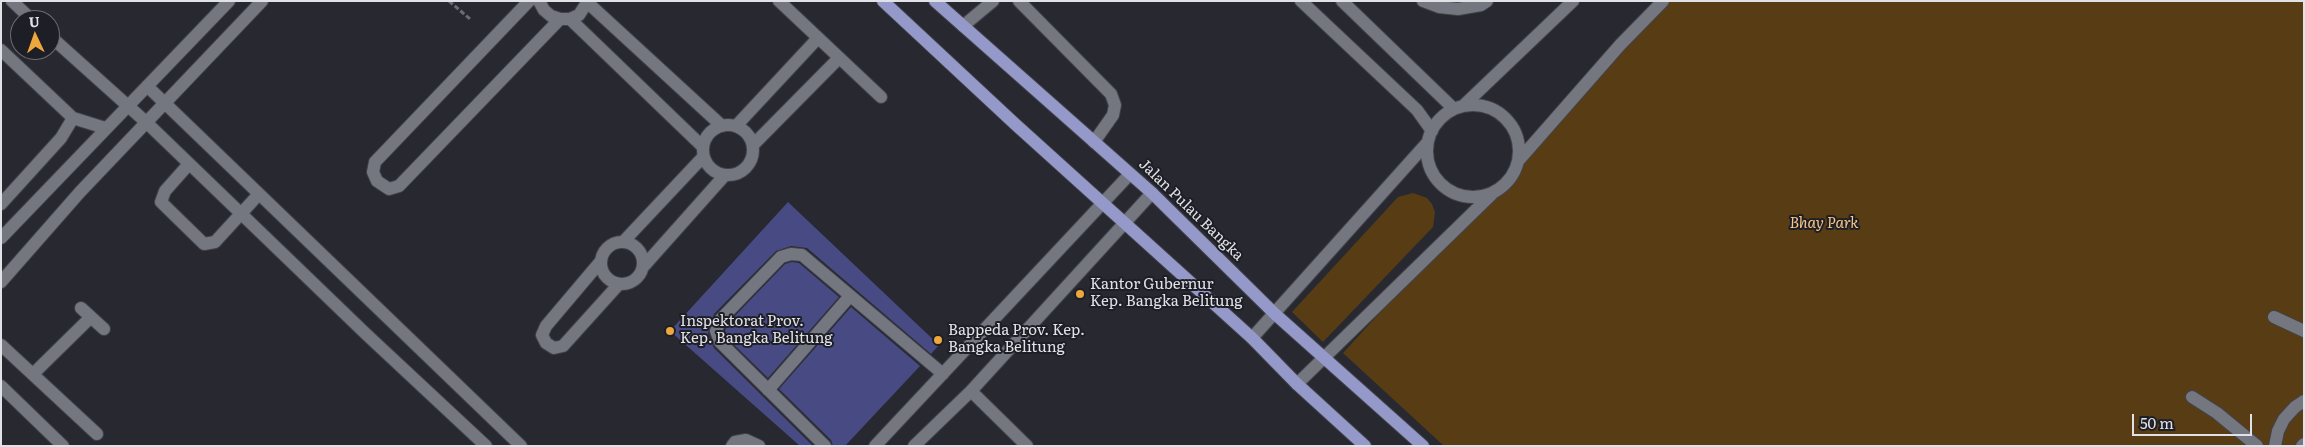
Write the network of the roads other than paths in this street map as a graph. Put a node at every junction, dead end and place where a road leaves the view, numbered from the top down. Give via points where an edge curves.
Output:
1 (12, 1) edge
2 (229, 1) edge
3 (262, 1) edge
4 (529, 1) edge
5 (539, 1) edge
6 (779, 1) edge
7 (884, 1) edge
8 (935, 1) edge
9 (993, 1) edge
10 (1019, 1) edge
11 (1342, 1) edge
12 (1423, 1) edge
13 (1487, 1) edge
14 (1574, 1) edge
15 (1663, 1) edge
16 (587, 2) edge
17 (1310, 4) edge
18 (21, 10) edge
19 (565, 19) junction
20 (963, 26) junction
21 (818, 38) junction
22 (60, 45) edge
23 (1, 50) edge
24 (839, 58) junction
25 (146, 86) junction
26 (881, 97) dead end
27 (164, 104) junction
28 (128, 106) junction
29 (1459, 108) junction
30 (74, 118) junction
31 (147, 122) junction
32 (722, 126) junction
33 (736, 126) junction
34 (106, 128) junction
35 (1429, 137) junction
36 (1094, 142) junction
37 (753, 145) junction
38 (703, 152) junction
39 (1519, 160) junction
40 (189, 164) junction
41 (1130, 174) junction
42 (725, 175) junction
43 (1152, 193) junction
44 (259, 194) junction
45 (1492, 194) junction
46 (1, 204) edge
47 (1104, 204) junction
48 (241, 214) junction
49 (1124, 222) junction
50 (1, 238) edge
51 (623, 242) junction
52 (601, 261) junction
53 (643, 267) junction
54 (1, 282) edge
55 (619, 284) junction
56 (850, 296) junction
57 (81, 308) dead end
58 (1275, 314) junction
59 (91, 317) junction
60 (2274, 317) dead end
61 (104, 329) dead end
62 (2304, 331) edge
63 (1252, 338) junction
64 (1, 345) edge
65 (1325, 357) junction
66 (33, 374) junction
67 (943, 374) junction
68 (1297, 384) junction
69 (1, 386) edge
70 (768, 390) junction
71 (971, 390) junction
72 (2192, 397) dead end
73 (2304, 401) edge
74 (98, 434) dead end
75 (63, 446) edge
76 (486, 446) edge
77 (521, 446) edge
78 (732, 446) edge
79 (760, 446) edge
80 (825, 446) edge
81 (875, 446) edge
82 (914, 446) edge
83 (1027, 446) edge
84 (1365, 446) edge
85 (1423, 446) edge
86 (2256, 446) edge
87 (2275, 446) edge

1 - 18 street
2 - 25 street
3 - 27 street
4 - 19 street via 375,162 373,172 377,181 389,189 399,186
5 - 19 street via 551,16
6 - 21 street
7 - 47 main road
8 - 20 main road, Jalan Pulau Bangka
9 - 20 street
10 - 36 street via 1111,94 1115,105 1113,115
11 - 29 street
12 - 13 street via 1458,9 1482,5
14 - 29 street
15 - 39 street
16 - 19 street via 579,15
16 - 32 street
17 - 35 street via 1417,110
19 - 38 street
20 - 36 main road, Jalan Pulau Bangka
21 - 24 street
21 - 33 street
22 - 28 street
23 - 30 street
24 - 26 street
24 - 37 street
25 - 27 street
25 - 28 street
27 - 31 street
27 - 44 street
28 - 31 street
28 - 34 street
29 - 35 street via 1439,119
29 - 39 street via 1481,106 1505,118 1518,141
30 - 34 street
30 - 46 street via 61,138
31 - 40 street
31 - 54 street
32 - 33 street
32 - 38 street via 712,130 706,138
33 - 37 street via 749,136
34 - 50 street
35 - 45 street via 1426,152 1430,170 1448,190 1474,198
35 - 58 street
36 - 41 main road, Jalan Pulau Bangka
37 - 42 street via 750,164 735,175
38 - 42 street via 708,166
38 - 51 street
39 - 45 street via 1512,176
40 - 48 street
40 - 48 street via 164,191 161,202 197,239 204,244 215,242
41 - 43 main road, Jalan Pulau Bangka
41 - 47 street
42 - 53 street
43 - 49 street
43 - 58 main road, Jalan Pulau Bangka
44 - 48 street
44 - 77 street
45 - 65 street
47 - 49 main road
47 - 67 street
48 - 76 street
49 - 63 main road
49 - 71 street
51 - 52 street via 609,247
51 - 53 street via 640,251
52 - 55 street via 606,276
52 - 55 street via 546,326 542,335 546,343 554,348 563,346
53 - 55 street via 635,280
56 - 67 street
56 - 70 street
56 - 70 street via 802,255 791,254 781,258 720,320 716,331 720,342
57 - 59 street
58 - 63 street
58 - 65 main road, Jalan Pulau Bangka
59 - 61 street
59 - 66 street
60 - 62 street
63 - 68 main road
64 - 66 street
65 - 68 street
65 - 85 main road, Jalan Pulau Bangka
66 - 74 street
67 - 81 street
68 - 84 main road
69 - 75 street
70 - 80 street
71 - 82 street
71 - 83 street
72 - 86 street
73 - 87 street via 2284,419
78 - 79 street via 746,440

